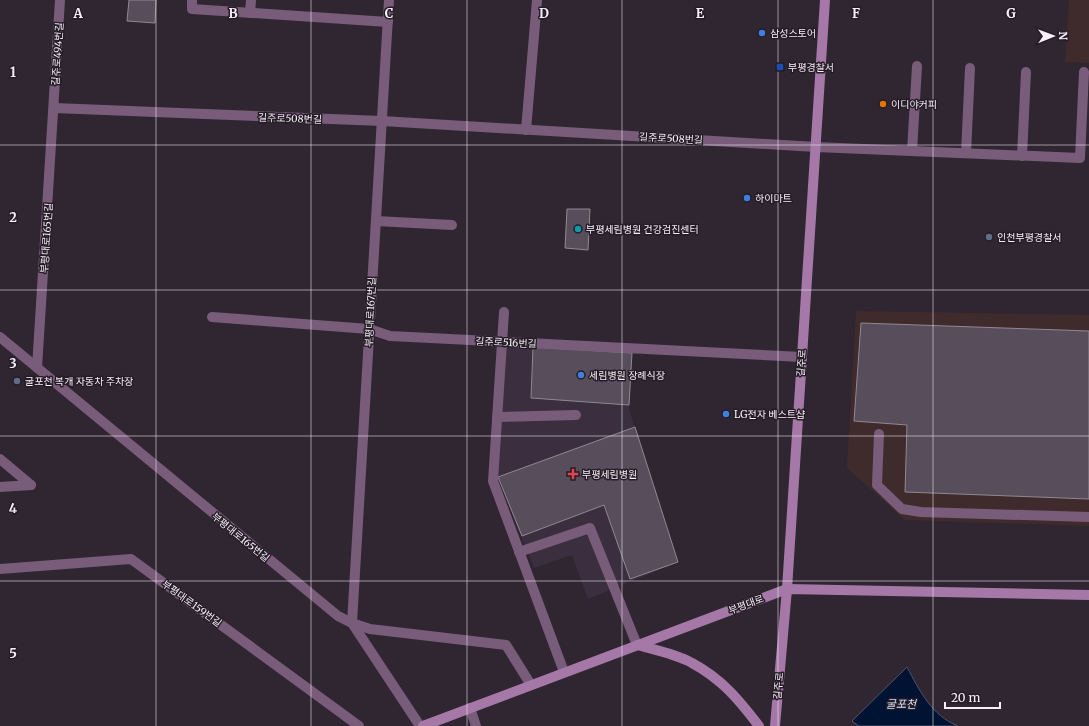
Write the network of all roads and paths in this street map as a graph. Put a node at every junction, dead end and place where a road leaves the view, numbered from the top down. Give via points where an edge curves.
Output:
1 (60, 0) edge
2 (192, 0) edge
3 (251, 0) edge
4 (389, 0) edge
5 (537, 0) edge
6 (825, 0) edge
7 (250, 13) junction
8 (388, 22) junction
9 (917, 66) dead end
10 (970, 68) dead end
11 (1026, 72) dead end
12 (1084, 72) dead end
13 (54, 108) junction
14 (382, 121) junction
15 (526, 130) junction
16 (816, 147) junction
17 (912, 151) junction
18 (966, 153) junction
19 (1022, 156) junction
20 (376, 221) junction
21 (452, 225) dead end
22 (504, 312) dead end
23 (212, 317) dead end
24 (369, 329) junction
25 (0, 337) edge
26 (502, 342) junction
27 (802, 357) junction
28 (38, 368) junction
29 (576, 415) dead end
30 (497, 417) junction
31 (879, 434) dead end
32 (0, 459) edge
33 (0, 487) edge
34 (1089, 517) edge
35 (519, 552) junction
36 (0, 569) edge
37 (786, 589) junction
38 (1089, 595) edge
39 (352, 623) junction
40 (637, 645) junction
41 (564, 672) junction
42 (531, 685) junction
43 (470, 708) junction
44 (359, 726) edge
45 (421, 726) edge
46 (476, 726) edge
47 (759, 726) edge
48 (775, 726) edge

1 - 13 street, 길주로494번길
2 - 7 street via 192,9
3 - 7 street
4 - 8 street, 부평대로167번길
5 - 15 street
6 - 16 main road, 길주로
7 - 8 street
8 - 14 street, 부평대로167번길
9 - 17 street
10 - 18 street
11 - 19 street
12 - 19 street, 길주로508번길 via 1080,158
13 - 14 street, 길주로508번길
13 - 28 street, 부평대로165번길
14 - 15 street, 길주로508번길
14 - 20 street, 부평대로167번길
15 - 16 street, 길주로508번길
16 - 17 street, 길주로508번길
16 - 27 main road, 길주로
17 - 18 street, 길주로508번길
18 - 19 street, 길주로508번길
20 - 21 street
20 - 24 street, 부평대로167번길
22 - 26 street
23 - 24 street, 길주로516번길
24 - 26 street, 길주로516번길 via 390,336
24 - 39 street, 부평대로167번길
25 - 28 street, 부평대로165번길
26 - 27 street, 길주로516번길
26 - 30 street
27 - 37 main road, 길주로
28 - 39 street, 부평대로165번길 via 338,616
29 - 30 street
30 - 35 street via 493,481
31 - 34 street via 877,485 902,509 921,512
32 - 33 street via 31,485
35 - 40 street via 590,528
35 - 41 street
36 - 44 street, 부평대로159번길 via 131,558
37 - 38 main road, 부평대로
37 - 40 main road, 부평대로
37 - 48 main road, 길주로
39 - 42 street via 370,629 506,645
39 - 45 street, 부평대로165번길
40 - 41 main road, 부평대로
40 - 47 main road via 692,662 711,674 739,698
41 - 42 main road, 부평대로
42 - 43 main road, 부평대로
43 - 45 main road, 부평대로
43 - 46 street

